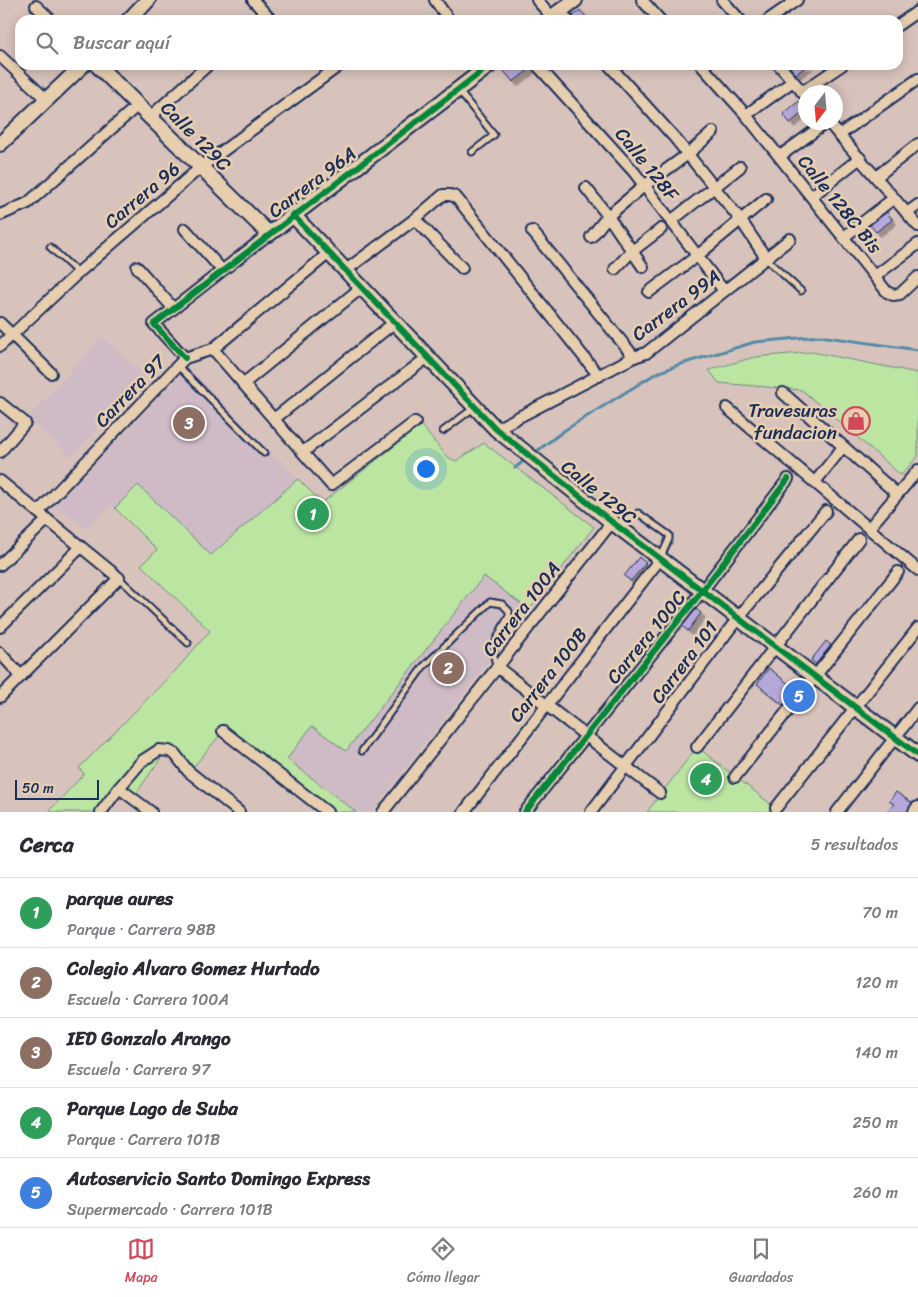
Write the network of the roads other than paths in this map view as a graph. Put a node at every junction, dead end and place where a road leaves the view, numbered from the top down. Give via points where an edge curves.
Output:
1 (148, 0) edge
2 (253, 0) edge
3 (435, 0) edge
4 (537, 0) edge
5 (575, 0) edge
6 (642, 0) edge
7 (722, 0) edge
8 (797, 0) edge
9 (36, 6) dead end
10 (918, 11) edge
11 (45, 15) edge
12 (133, 15) edge
13 (266, 15) edge
14 (446, 15) edge
15 (555, 15) edge
16 (559, 15) edge
17 (656, 15) edge
18 (736, 15) edge
19 (775, 15) edge
20 (903, 22) edge
21 (0, 56) edge
22 (78, 70) edge
23 (102, 70) edge
24 (202, 70) edge
25 (333, 70) edge
26 (480, 70) edge
27 (542, 70) edge
28 (613, 70) edge
29 (706, 70) edge
30 (783, 70) edge
31 (835, 70) edge
32 (918, 79) edge
33 (792, 81) junction
34 (816, 85) edge
35 (798, 88) edge
36 (457, 90) junction
37 (47, 100) junction
38 (138, 105) junction
39 (746, 115) junction
40 (150, 117) junction
41 (817, 130) edge
42 (835, 130) edge
43 (713, 132) dead end
44 (839, 134) junction
45 (0, 144) edge
46 (918, 144) edge
47 (472, 152) dead end
48 (688, 154) junction
49 (780, 156) junction
50 (860, 158) junction
51 (201, 167) junction
52 (740, 167) dead end
53 (876, 177) junction
54 (644, 186) junction
55 (714, 187) junction
56 (586, 188) dead end
57 (812, 196) junction
58 (894, 198) junction
59 (766, 199) dead end
60 (918, 205) edge
61 (907, 213) junction
62 (0, 215) edge
63 (293, 215) junction
64 (608, 216) junction
65 (415, 219) junction
66 (740, 219) junction
67 (671, 221) junction
68 (918, 226) edge
69 (184, 229) dead end
70 (661, 229) dead end
71 (532, 231) dead end
72 (269, 234) junction
73 (591, 237) dead end
74 (844, 237) junction
75 (790, 239) dead end
76 (918, 244) edge
77 (50, 247) dead end
78 (631, 252) junction
79 (329, 253) junction
80 (697, 256) junction
81 (766, 258) junction
82 (137, 267) dead end
83 (643, 267) dead end
84 (462, 268) dead end
85 (615, 269) dead end
86 (222, 270) junction
87 (346, 270) junction
88 (78, 273) junction
89 (875, 276) junction
90 (918, 278) edge
91 (362, 287) junction
92 (724, 291) junction
93 (801, 291) dead end
94 (649, 292) dead end
95 (173, 308) junction
96 (0, 322) edge
97 (395, 322) junction
98 (12, 334) junction
99 (0, 346) edge
100 (213, 349) junction
101 (428, 357) junction
102 (634, 357) junction
103 (182, 362) junction
104 (51, 373) dead end
105 (599, 376) junction
106 (243, 384) junction
107 (783, 393) dead end
108 (0, 403) edge
109 (476, 407) junction
110 (728, 408) dead end
111 (274, 419) junction
112 (415, 422) dead end
113 (496, 428) junction
114 (443, 431) dead end
115 (843, 447) junction
116 (0, 452) edge
117 (303, 452) junction
118 (264, 454) dead end
119 (918, 470) edge
120 (788, 479) dead end
121 (814, 482) junction
122 (1, 483) edge
123 (897, 494) junction
124 (826, 511) dead end
125 (38, 512) junction
126 (638, 513) dead end
127 (47, 520) junction
128 (612, 522) junction
129 (869, 528) junction
130 (859, 539) dead end
131 (81, 546) junction
132 (660, 559) junction
133 (0, 565) edge
134 (918, 570) edge
135 (898, 572) dead end
136 (119, 578) junction
137 (702, 591) junction
138 (738, 618) junction
139 (0, 628) edge
140 (918, 628) edge
141 (188, 643) dead end
142 (775, 646) junction
143 (0, 653) edge
144 (497, 667) junction
145 (21, 676) junction
146 (815, 676) junction
147 (0, 697) edge
148 (547, 705) junction
149 (856, 707) junction
150 (918, 708) edge
151 (223, 731) dead end
152 (586, 735) junction
153 (895, 738) junction
154 (697, 747) dead end
155 (362, 751) dead end
156 (918, 755) edge
157 (626, 766) junction
158 (735, 777) dead end
159 (119, 788) junction
160 (660, 793) dead end
161 (776, 808) dead end
162 (101, 812) edge
163 (151, 812) edge
164 (239, 812) edge
165 (327, 812) edge
166 (383, 812) edge
167 (464, 812) edge
168 (525, 812) edge
169 (591, 812) edge
170 (837, 812) edge

1 - 12 street
2 - 13 street
3 - 14 street
4 - 15 street
5 - 16 street
6 - 17 street
7 - 18 street
8 - 19 street
9 - 11 street
10 - 20 street
21 - 37 street
22 - 37 street
23 - 38 street, Calle 129C
24 - 40 street
25 - 51 street, Carrera 96
26 - 36 street, Carrera 96A
27 - 54 street, Calle 128F
28 - 48 street
29 - 39 street, Calle 128C Bis
30 - 33 street
31 - 34 street
32 - 44 street
33 - 35 street
33 - 39 street
36 - 47 lane via 494,135
36 - 63 street, Carrera 96A
37 - 45 street
38 - 40 street, Calle 129C
38 - 62 street via 28,203
39 - 49 street, Calle 128C Bis
40 - 51 street, Calle 129C
41 - 49 street
42 - 44 street
43 - 48 street
44 - 50 street
46 - 53 street
48 - 54 street
48 - 55 street
49 - 57 street, Calle 128C Bis
50 - 53 street
50 - 57 street
51 - 72 street, Calle 129C
51 - 88 street, Carrera 96
52 - 55 street
53 - 58 street
54 - 64 street
54 - 67 street, Calle 128F
55 - 66 street
55 - 67 street
56 - 64 street
57 - 74 street, Calle 128C Bis
58 - 61 street
58 - 74 street
59 - 66 street
60 - 61 street
61 - 68 street
63 - 72 street, Carrera 96A
63 - 79 street, Calle 129C
64 - 73 street
64 - 78 street
65 - 84 street
65 - 87 street
65 - 105 street via 443,195 456,197
66 - 80 street
66 - 81 street
67 - 80 street, Calle 128F
69 - 86 street
70 - 78 street
71 - 102 street
72 - 86 street, Carrera 96A
74 - 89 street, Calle 128C Bis
75 - 81 street, Carrera 99A
76 - 89 street
77 - 88 lane
78 - 83 street
78 - 85 street
79 - 87 street, Calle 129C
79 - 100 street, Carrera 97
80 - 92 street, Calle 128F
80 - 94 street
81 - 92 street, Carrera 99A
81 - 93 lane
82 - 95 street
86 - 95 street, Carrera 96A
87 - 91 street, Calle 129C
88 - 98 street, Carrera 96
89 - 90 street, Calle 128C Bis via 893,295 900,294
91 - 97 street, Calle 129C
91 - 106 street
92 - 102 street, Carrera 99A via 646,353
95 - 103 street, Carrera 96A via 154,324
96 - 98 street
97 - 101 street, Calle 129C
97 - 111 street
98 - 99 street, Carrera 96
98 - 104 street
100 - 103 street, Carrera 97
100 - 106 street
101 - 109 street, Calle 129C
101 - 117 street
102 - 105 street, Carrera 99A
103 - 118 lane
103 - 125 street, Carrera 97
105 - 113 street, Carrera 99A
106 - 111 street
107 - 115 street
108 - 116 street via 25,423
109 - 113 street, Calle 129C
109 - 114 lane
110 - 121 street
111 - 117 street
112 - 117 street via 331,485
113 - 128 street, Calle 129C
115 - 121 street
115 - 123 street
119 - 123 street
120 - 137 street, Carrera 100C
121 - 129 street
122 - 125 street
123 - 129 street
124 - 138 street, Carrera 101
125 - 127 street
126 - 132 lane via 669,535
127 - 131 street
127 - 133 street
128 - 132 street, Calle 129C
128 - 144 street, Carrera 100A
129 - 134 street
130 - 142 street
131 - 136 street
131 - 139 street
132 - 137 street, Calle 129C
132 - 148 street, Carrera 100B
135 - 146 street
136 - 141 lane
136 - 145 street
137 - 138 street, Calle 129C
137 - 152 street, Carrera 100C
138 - 142 street, Calle 129C
138 - 157 street, Carrera 101
140 - 149 street
142 - 146 street, Calle 129C
142 - 154 street
143 - 145 street
144 - 148 street
144 - 155 lane via 494,645 509,612 502,604 490,602 423,667
144 - 166 street, Carrera 100A
145 - 147 street
146 - 149 street, Calle 129C
146 - 158 street
148 - 152 street
148 - 167 street, Carrera 100B
149 - 153 street, Calle 129C
149 - 161 street
150 - 153 street
151 - 165 street
152 - 157 street
152 - 168 street, Carrera 100C
153 - 156 street, Calle 129C
153 - 170 street
157 - 160 street
157 - 169 street, Carrera 101
159 - 162 street
159 - 163 street
159 - 164 street via 142,761 159,750 169,751 188,772

